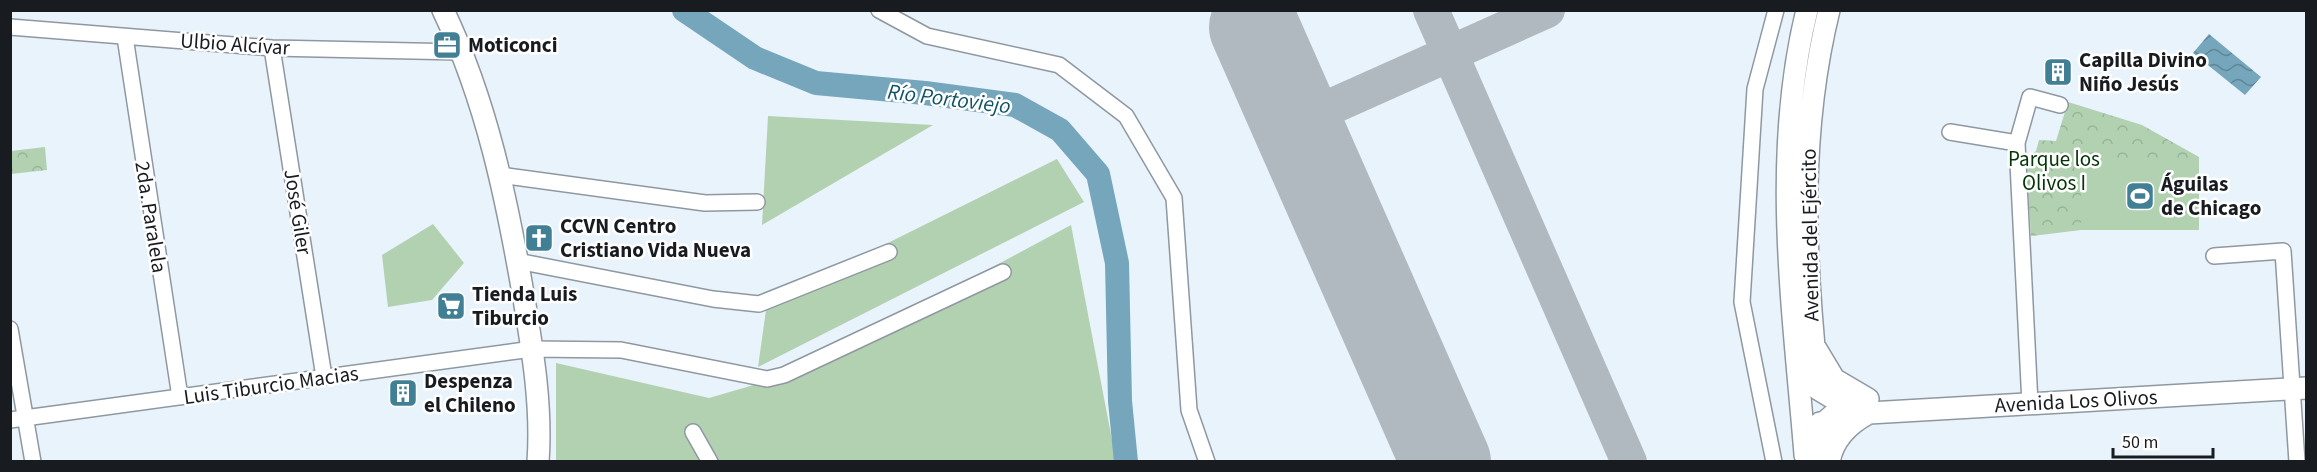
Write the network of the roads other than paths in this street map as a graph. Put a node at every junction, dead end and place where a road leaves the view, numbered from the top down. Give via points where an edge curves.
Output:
1 (443, 10) edge
2 (879, 10) edge
3 (1776, 10) edge
4 (1807, 10) edge
5 (1829, 10) edge
6 (10, 27) edge
7 (125, 37) junction
8 (272, 48) junction
9 (461, 52) junction
10 (2060, 105) dead end
11 (1950, 132) dead end
12 (2017, 143) junction
13 (500, 175) junction
14 (757, 202) dead end
15 (889, 252) dead end
16 (2214, 256) dead end
17 (517, 261) junction
18 (1003, 272) dead end
19 (10, 329) edge
20 (1805, 346) junction
21 (532, 349) junction
22 (324, 377) junction
23 (2299, 381) edge
24 (1818, 389) junction
25 (2029, 396) junction
26 (180, 397) junction
27 (1846, 406) junction
28 (1869, 406) junction
29 (18, 419) edge
30 (1821, 426) junction
31 (693, 432) dead end
32 (1811, 459) edge
33 (33, 462) edge
34 (538, 462) edge
35 (710, 462) edge
36 (1207, 462) edge
37 (1774, 462) edge
38 (1830, 462) edge
39 (2297, 462) edge

1 - 9 street
2 - 36 street via 927,36 1059,65 1126,116 1174,198 1190,410
3 - 37 street via 1755,89 1742,302
4 - 20 street, Avenida del Ejército via 1795,59 1787,184
5 - 20 street, Avenida del Ejército via 1809,115
6 - 7 street, Ulbio Alcívar
7 - 8 street, Ulbio Alcívar
7 - 26 street, 2da. Paralela
8 - 9 street, Ulbio Alcívar
8 - 22 street, José Giler
9 - 13 street
10 - 12 street via 2030,97
11 - 12 street
12 - 25 street
13 - 14 street via 705,203
13 - 17 street
15 - 17 street via 759,304 713,299
16 - 23 street via 2283,252
17 - 21 street
18 - 21 street, Luis Tiburcio Macias via 784,375 767,379 621,350
19 - 29 street
20 - 24 street
20 - 28 street via 1834,379
20 - 32 street, Avenida del Ejército
21 - 22 street, Luis Tiburcio Macias
21 - 34 street
22 - 26 street, Luis Tiburcio Macias
23 - 25 street, Avenida Los Olivos
23 - 39 street
24 - 27 street, Avenida Los Olivos
24 - 30 street
25 - 28 street, Avenida Los Olivos
26 - 29 street, Luis Tiburcio Macias
27 - 28 street, Avenida Los Olivos
27 - 30 street
28 - 38 street via 1839,437
29 - 33 street
30 - 32 street
31 - 35 street

